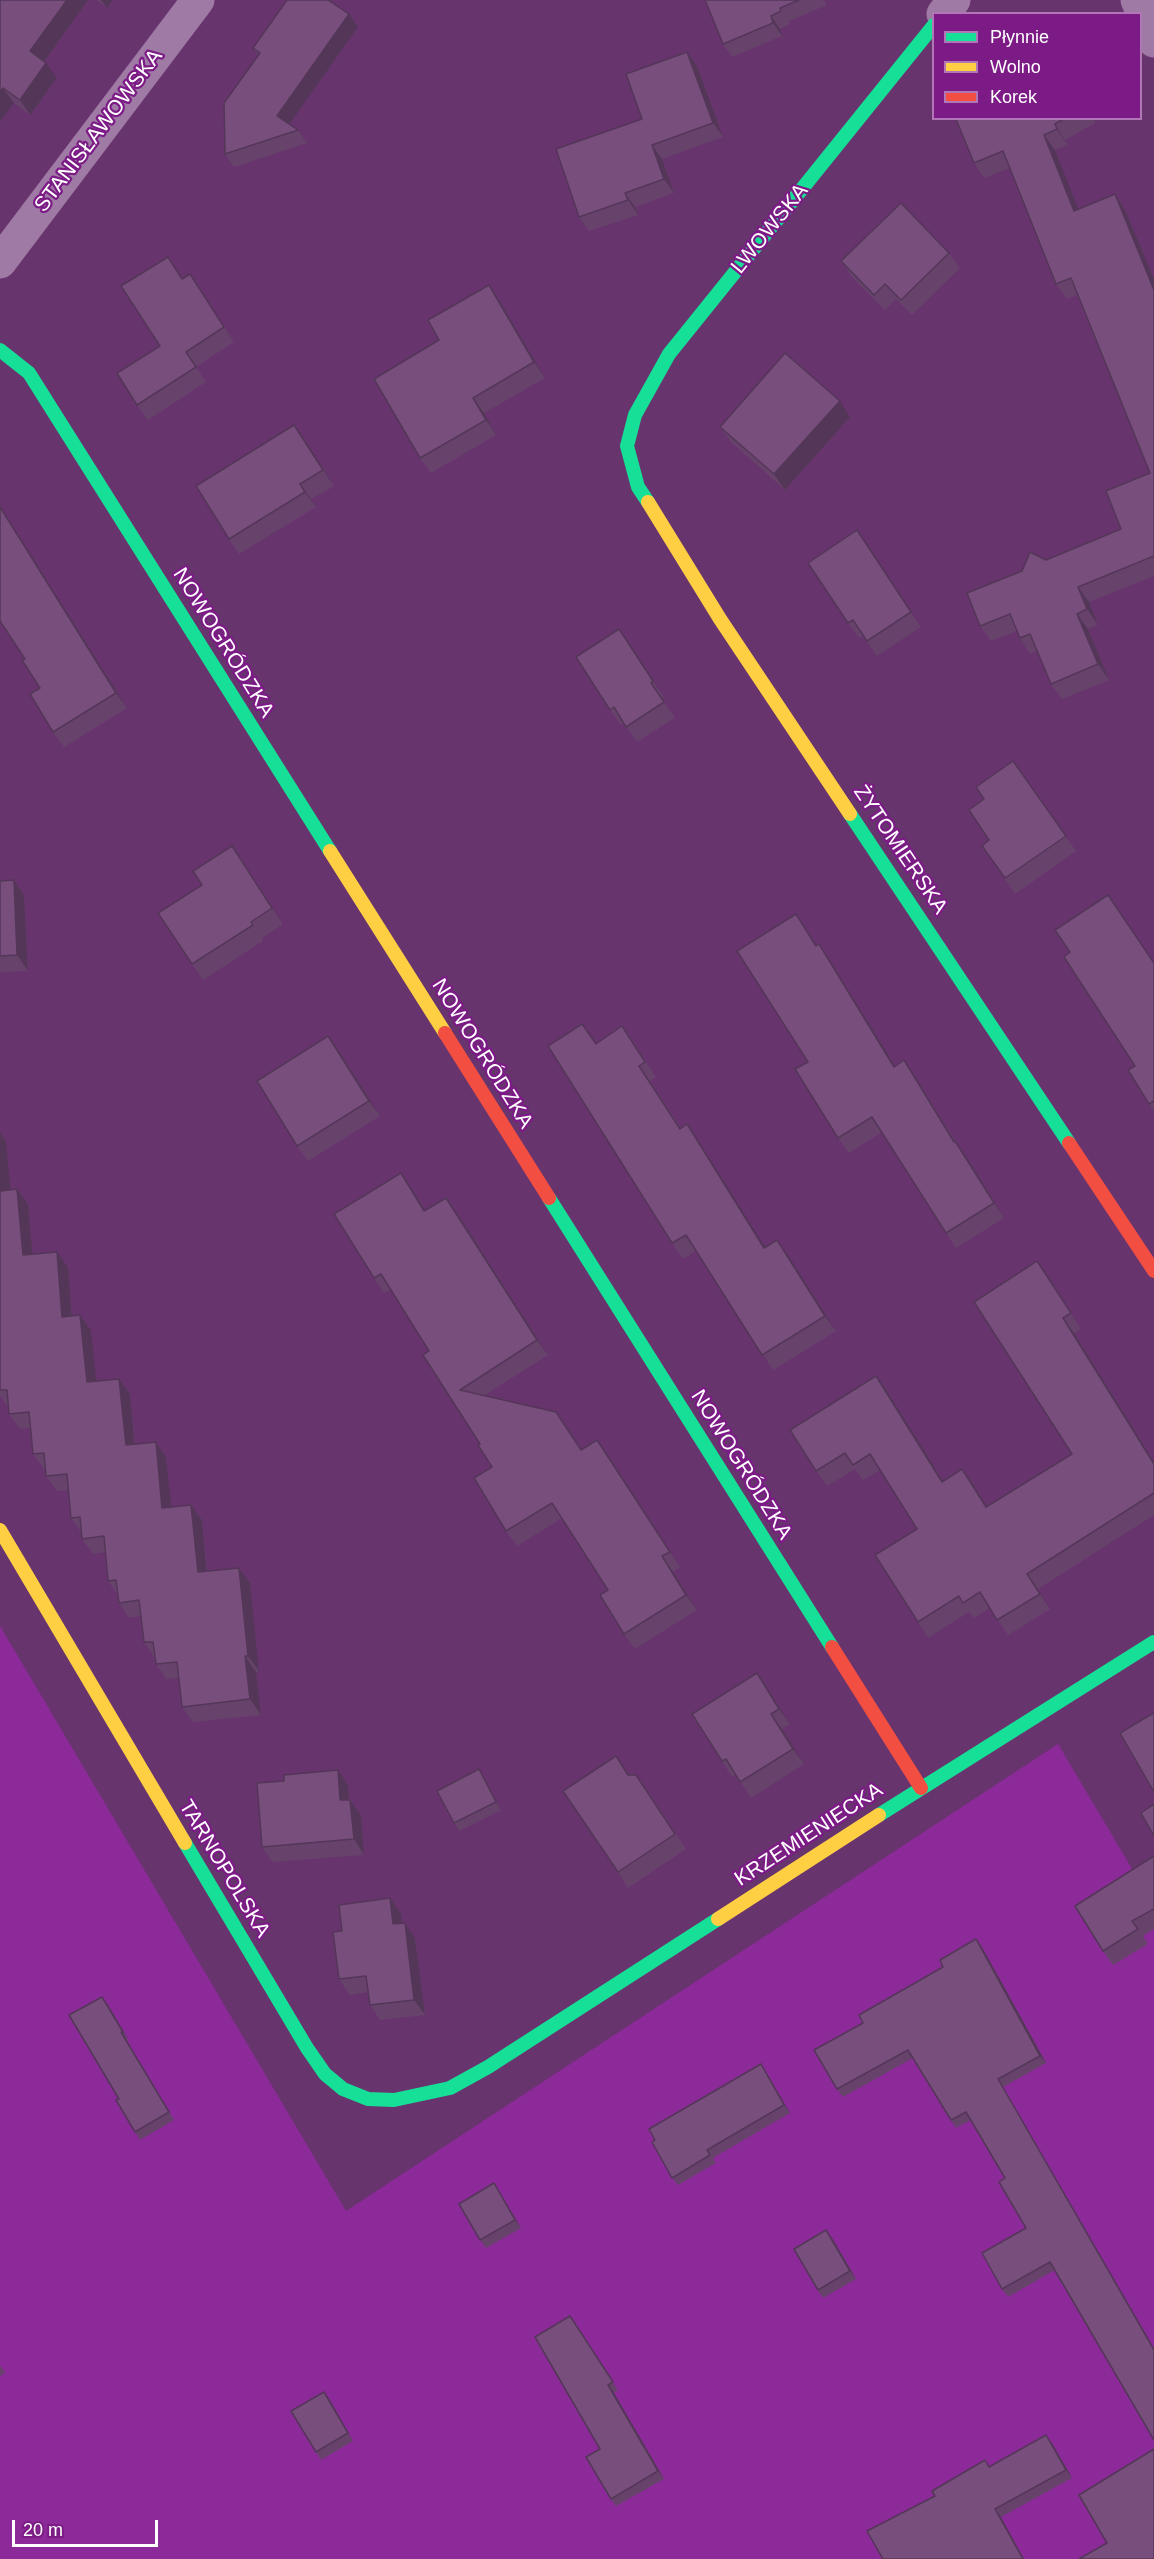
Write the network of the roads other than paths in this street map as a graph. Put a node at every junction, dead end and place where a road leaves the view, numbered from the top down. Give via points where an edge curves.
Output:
1 (198, 0) edge
2 (954, 0) edge
3 (945, 12) edge
4 (1142, 12) edge
5 (932, 26) edge
6 (1154, 41) edge
7 (5, 244) edge
8 (0, 350) edge
9 (627, 446) joint
10 (1154, 1271) edge
11 (0, 1530) edge
12 (1154, 1642) edge
13 (921, 1788) junction
14 (488, 2067) joint

1 - 7 street, STANISŁAWOWSKA
2 - 3 street
4 - 6 street
5 - 9 street, LWOWSKA via 669,354 635,415
8 - 13 street, NOWOGRÓDZKA via 29,373
9 - 10 street, ŻYTOMIERSKA via 638,487 720,619
11 - 14 street, TARNOPOLSKA via 325,2074 343,2089 368,2099 394,2100 450,2088
12 - 13 street, KRZEMIENIECKA
13 - 14 street, KRZEMIENIECKA

